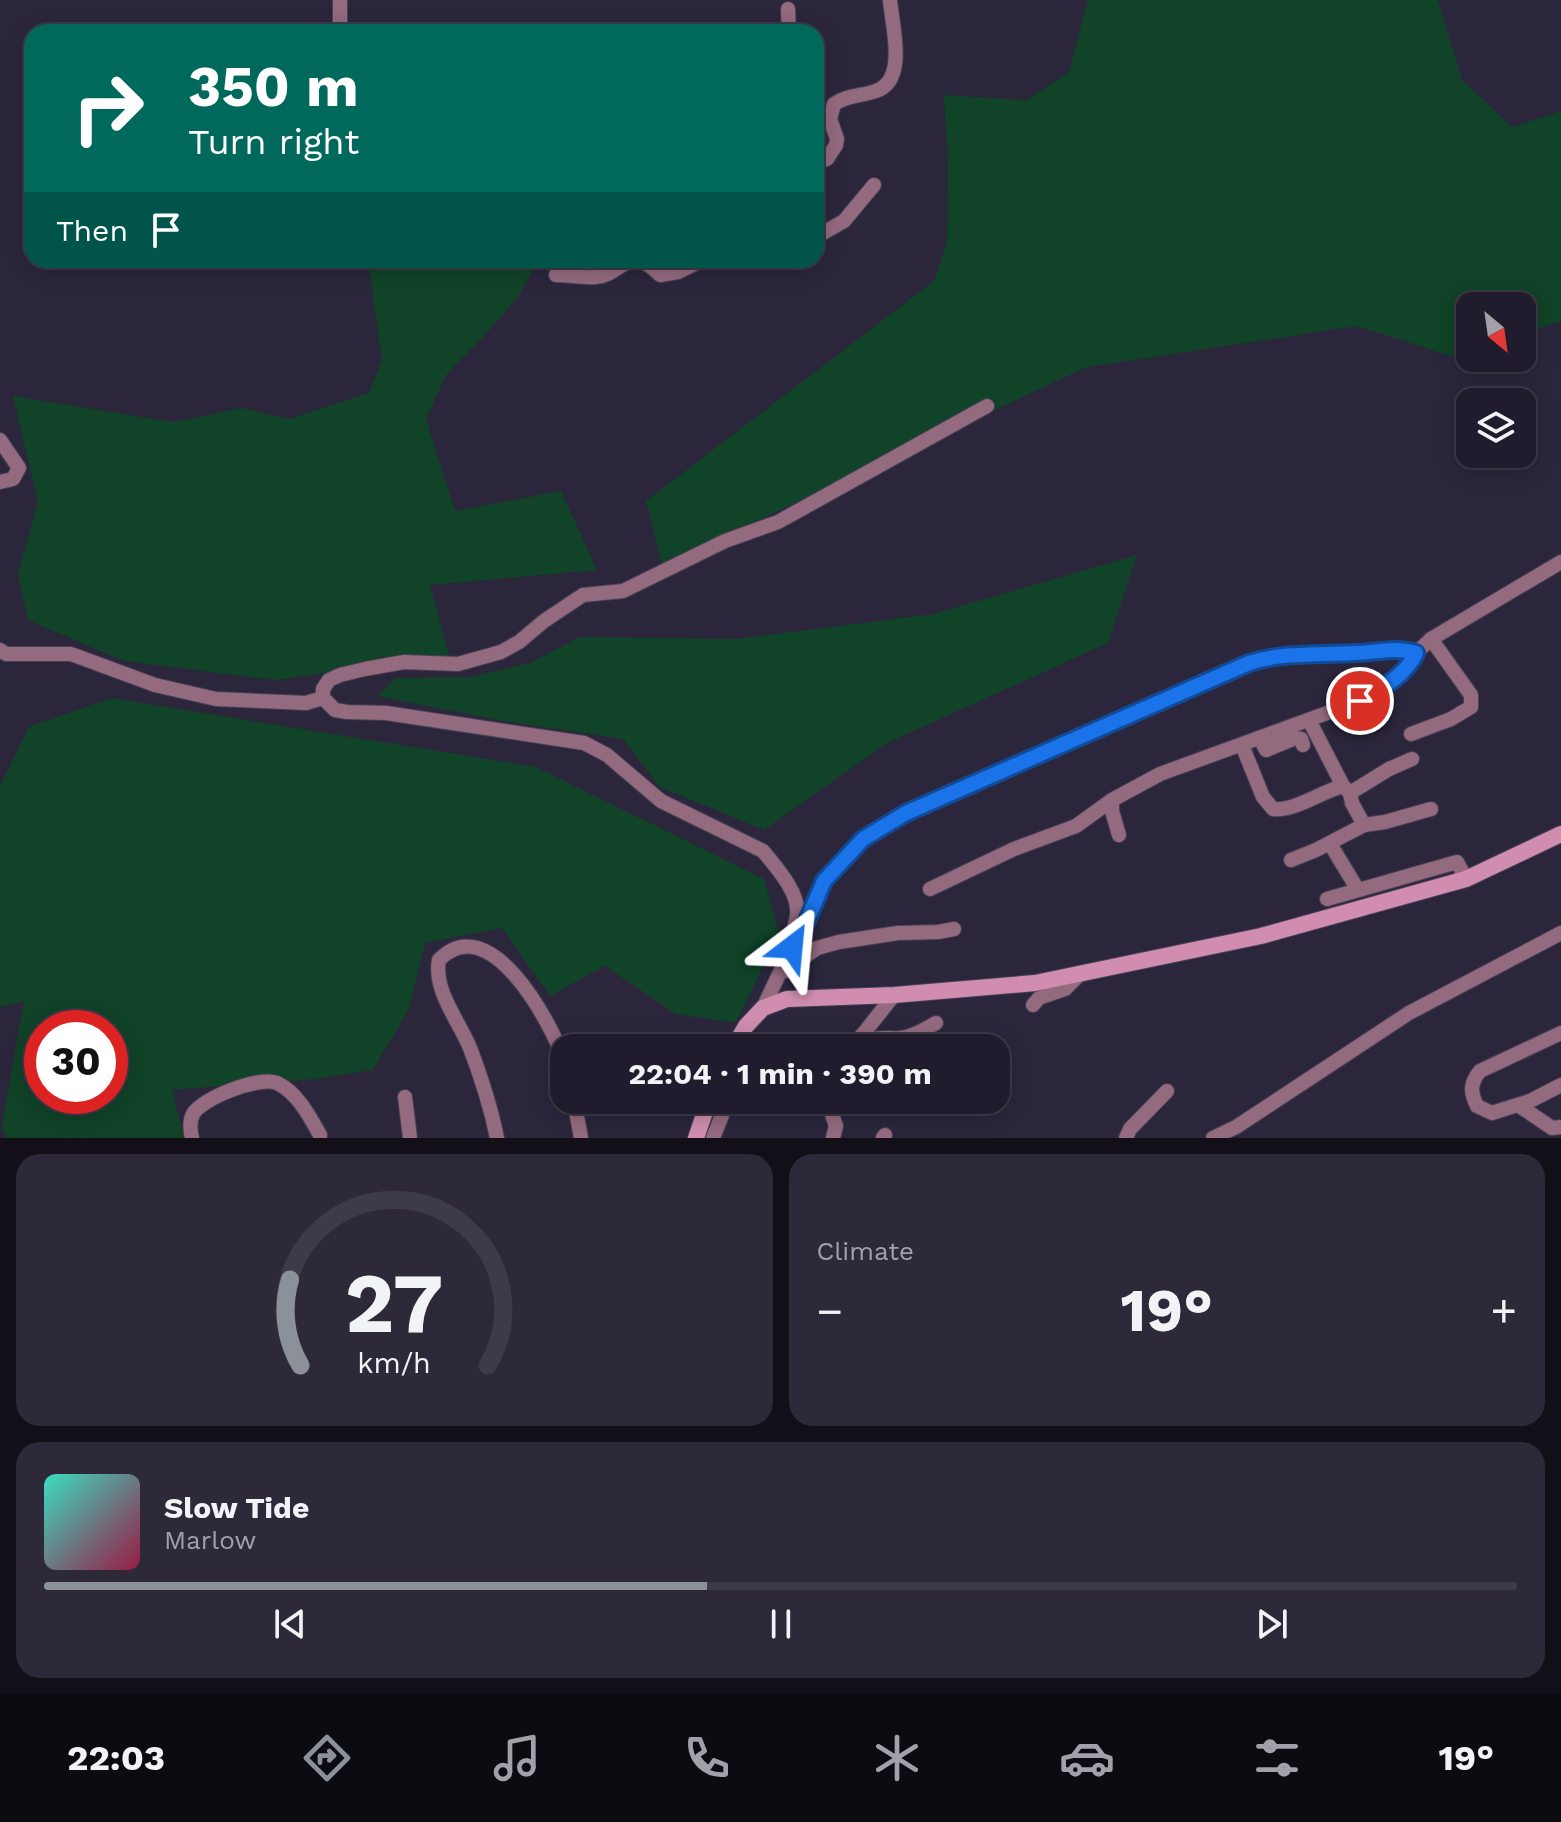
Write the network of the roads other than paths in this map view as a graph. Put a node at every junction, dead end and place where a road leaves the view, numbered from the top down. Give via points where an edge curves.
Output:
1 (340, 0) edge
2 (890, 0) edge
3 (788, 9) dead end
4 (340, 24) edge
5 (789, 24) edge
6 (824, 160) edge
7 (874, 185) dead end
8 (824, 232) edge
9 (559, 268) edge
10 (615, 268) edge
11 (654, 268) edge
12 (686, 268) edge
13 (987, 406) dead end
14 (0, 440) edge
15 (0, 482) edge
16 (1561, 562) edge
17 (1431, 639) junction
18 (0, 650) edge
19 (1416, 653) junction
20 (323, 698) junction
21 (1309, 720) junction
22 (1411, 734) dead end
23 (1260, 738) junction
24 (1242, 745) junction
25 (1303, 745) dead end
26 (1412, 759) dead end
27 (1346, 789) junction
28 (1112, 800) junction
29 (1431, 809) dead end
30 (1364, 825) junction
31 (1561, 834) edge
32 (1119, 835) dead end
33 (1332, 847) dead end
34 (1291, 860) dead end
35 (1466, 879) junction
36 (930, 889) dead end
37 (1358, 890) junction
38 (1327, 899) dead end
39 (954, 929) dead end
40 (1561, 933) edge
41 (792, 947) junction
42 (781, 974) junction
43 (1080, 974) junction
44 (894, 995) junction
45 (1033, 1005) dead end
46 (763, 1008) junction
47 (936, 1023) dead end
48 (1561, 1033) edge
49 (551, 1034) edge
50 (742, 1034) edge
51 (863, 1034) edge
52 (909, 1034) edge
53 (1561, 1085) edge
54 (1167, 1091) dead end
55 (405, 1097) dead end
56 (1518, 1105) junction
57 (577, 1114) edge
58 (704, 1114) edge
59 (722, 1114) edge
60 (832, 1114) edge
61 (1561, 1127) edge
62 (320, 1135) dead end
63 (192, 1138) edge
64 (410, 1138) edge
65 (497, 1138) edge
66 (581, 1138) edge
67 (696, 1138) edge
68 (713, 1138) edge
69 (833, 1138) edge
70 (1126, 1138) edge
71 (1213, 1138) edge

1 - 4 street
2 - 6 street via 896,66 892,78 883,89 834,104 830,119 836,145
3 - 5 street
7 - 8 street via 844,221
9 - 10 street via 556,275 598,278
11 - 12 street via 660,275
13 - 20 street via 767,528 725,541 623,591 583,595 501,652 458,664 404,662 340,675 329,680
14 - 15 street via 19,468 13,479
16 - 17 street
17 - 19 street
17 - 22 street via 1471,695 1471,707
18 - 20 street via 71,654 155,685 216,699 306,703
19 - 21 street via 1410,665 1377,691
19 - 41 street via 1401,648 1285,654 1249,663 906,813 863,839 824,881
20 - 41 street via 335,710 386,713 598,749 661,801 763,851 795,900
21 - 23 street
21 - 27 street
23 - 24 street
23 - 25 street via 1266,750 1295,738
24 - 27 street via 1273,809 1285,810 1326,790
24 - 28 street via 1160,774
26 - 27 street
27 - 30 street
28 - 32 street
28 - 36 street via 1076,826
29 - 30 street
30 - 34 street
31 - 35 main road
33 - 37 street
35 - 37 street via 1457,862
35 - 43 main road via 1275,932
37 - 38 street
39 - 42 street via 873,936 817,948
40 - 71 street via 1409,1013
41 - 42 street
42 - 46 street
43 - 44 main road
43 - 45 street via 1065,989
44 - 46 main road via 787,999
44 - 51 street
46 - 50 main road
47 - 52 street
48 - 56 street via 1480,1071 1474,1079 1473,1098 1484,1111
49 - 65 street via 526,991 490,952 466,945 439,960 447,1001 469,1048
53 - 56 street
54 - 70 street
55 - 64 street
56 - 61 street via 1552,1128
57 - 66 street
58 - 67 main road
59 - 68 street
60 - 69 street
62 - 63 street via 290,1093 276,1083 257,1082 198,1106 191,1116

